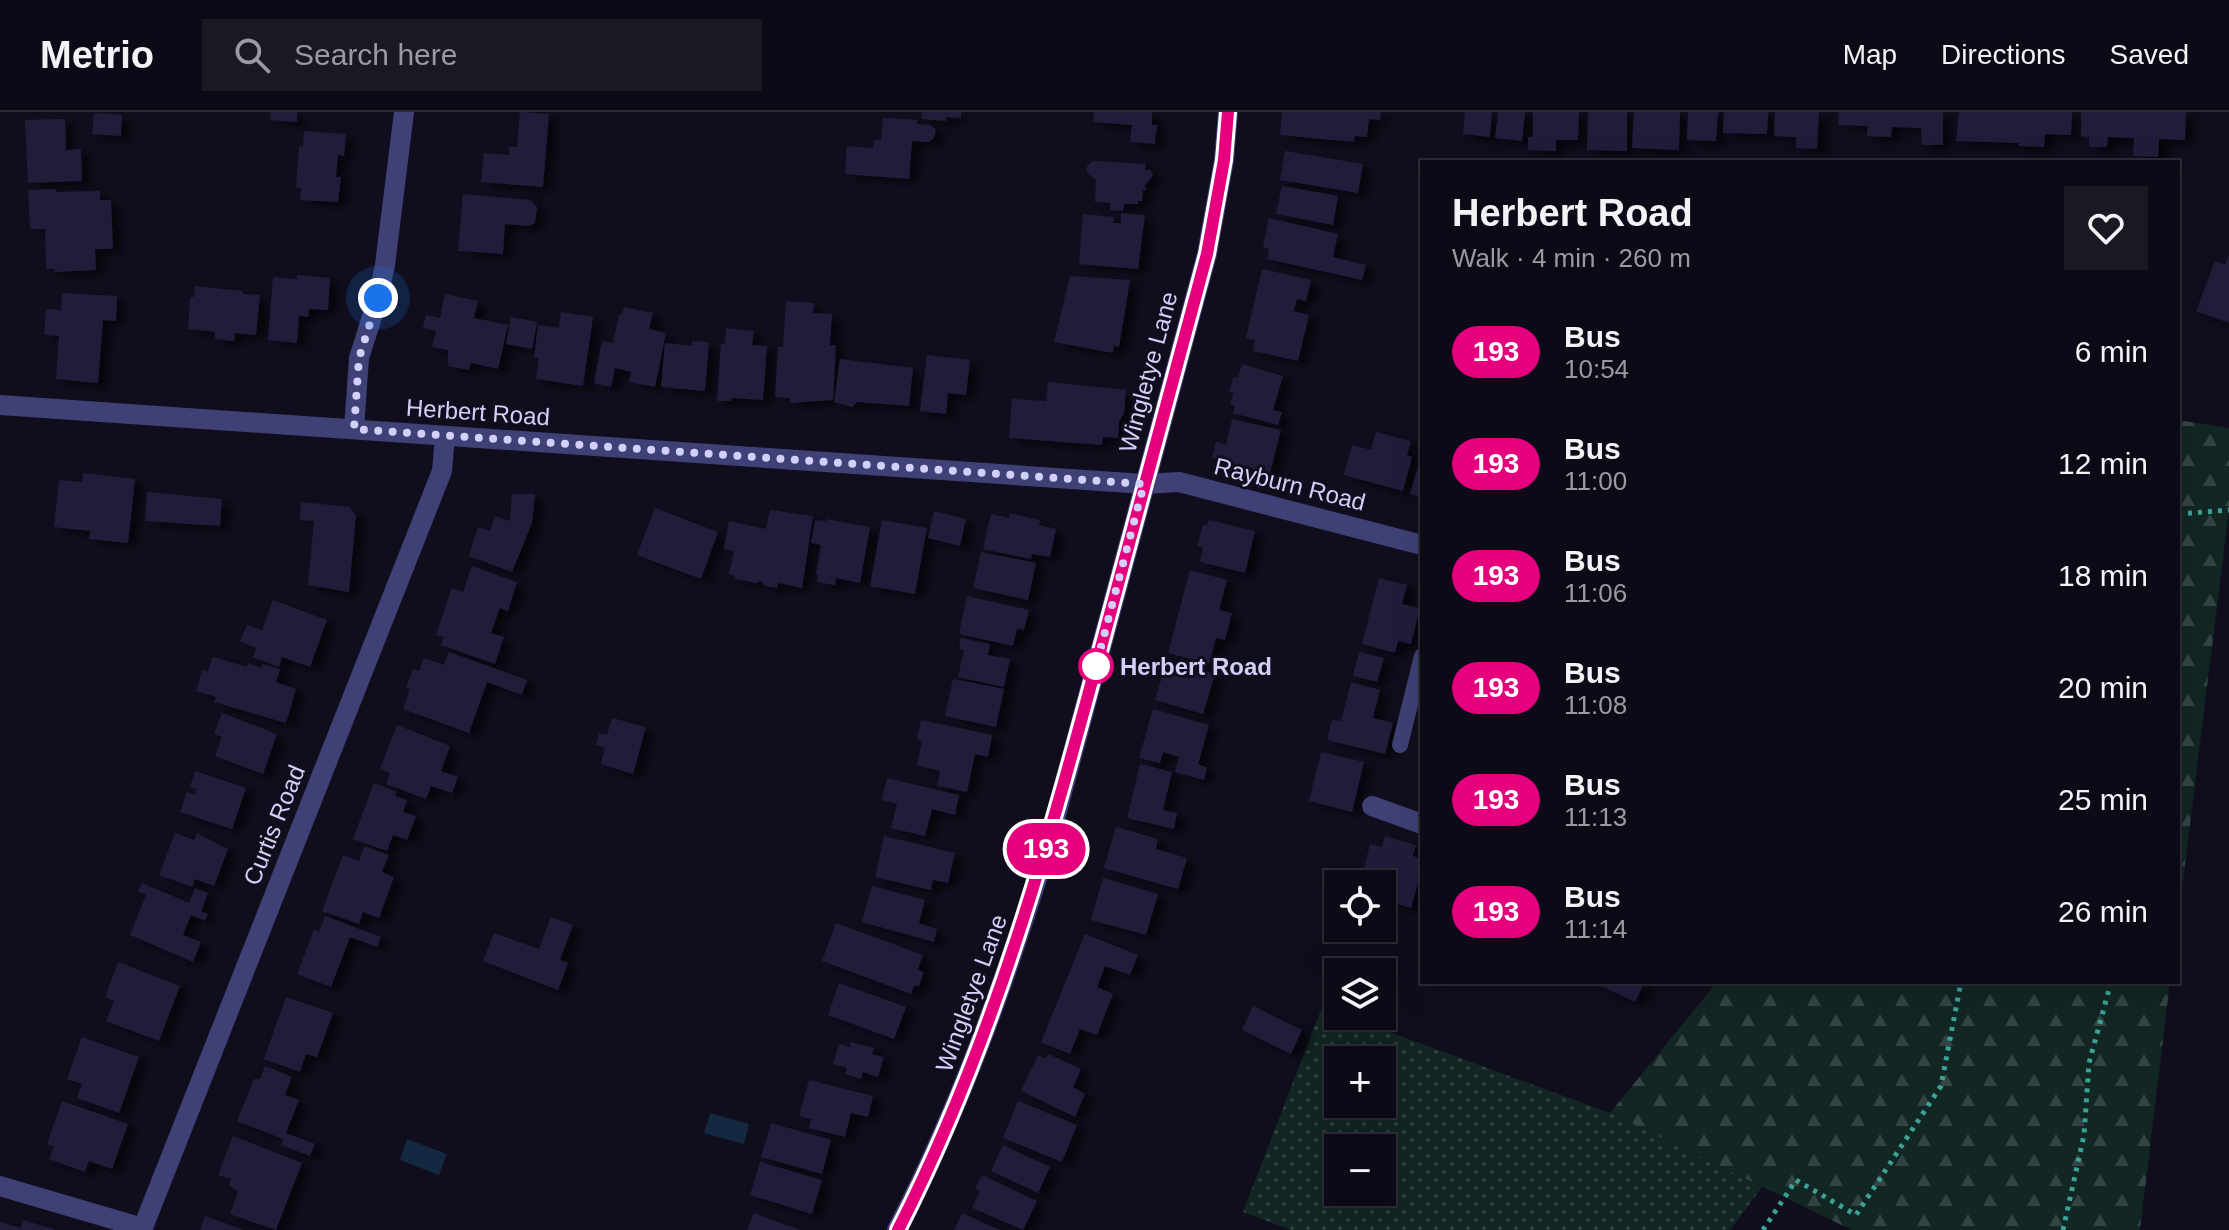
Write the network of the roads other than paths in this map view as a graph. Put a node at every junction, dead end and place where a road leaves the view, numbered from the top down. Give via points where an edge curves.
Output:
1 (404, 112) edge
2 (1228, 112) edge
3 (0, 405) edge
4 (354, 429) junction
5 (445, 436) junction
6 (1144, 484) junction
7 (1420, 544) edge
8 (1420, 664) edge
9 (1400, 745) dead end
10 (1372, 806) dead end
11 (1420, 823) edge
12 (0, 1186) edge
13 (143, 1229) edge
14 (897, 1230) edge

1 - 4 street via 385,265 359,358
2 - 6 street, Wingletye Lane via 1207,254
3 - 4 street, Herbert Road
4 - 5 street, Herbert Road
5 - 6 street, Herbert Road
5 - 13 street, Curtis Road via 442,471
6 - 7 street, Rayburn Road via 1179,482
6 - 14 street, Wingletye Lane via 1027,912 960,1098
8 - 9 lane
10 - 11 street
12 - 13 street

